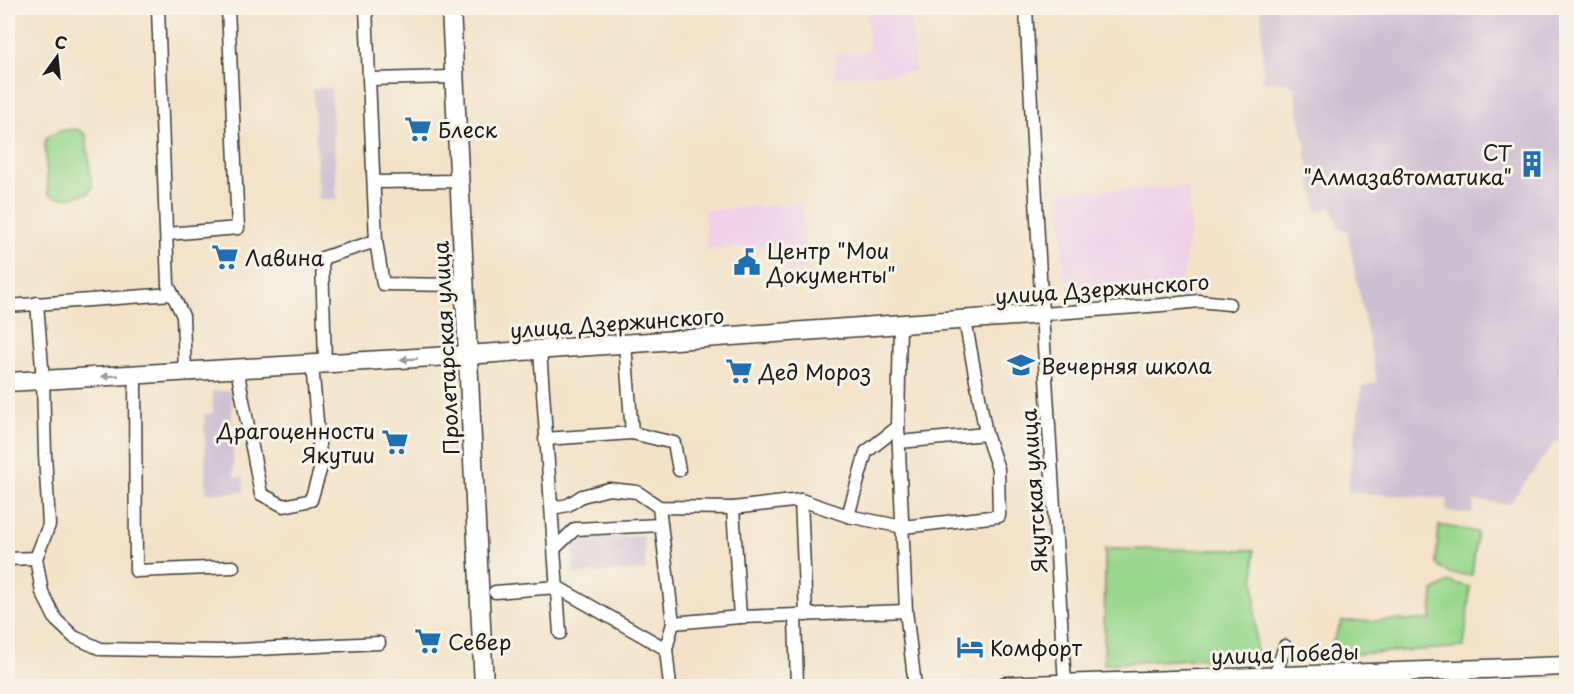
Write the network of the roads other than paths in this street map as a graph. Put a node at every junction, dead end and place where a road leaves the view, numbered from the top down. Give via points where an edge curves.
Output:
1 (158, 8) edge
2 (228, 8) edge
3 (366, 8) edge
4 (451, 8) edge
5 (1026, 8) edge
6 (454, 77) junction
7 (370, 79) junction
8 (459, 181) junction
9 (374, 182) junction
10 (167, 234) junction
11 (376, 241) junction
12 (464, 285) junction
13 (172, 294) junction
14 (38, 303) junction
15 (1229, 304) dead end
16 (8, 306) edge
17 (1042, 314) junction
18 (964, 320) junction
19 (900, 324) junction
20 (626, 344) junction
21 (540, 350) junction
22 (467, 355) junction
23 (318, 364) junction
24 (237, 369) junction
25 (185, 371) junction
26 (135, 374) junction
27 (43, 380) junction
28 (8, 382) edge
29 (898, 427) junction
30 (632, 433) junction
31 (986, 434) junction
32 (545, 439) junction
33 (899, 442) junction
34 (679, 470) dead end
35 (801, 500) junction
36 (659, 507) junction
37 (552, 508) junction
38 (733, 508) junction
39 (848, 516) junction
40 (661, 525) junction
41 (903, 527) junction
42 (555, 548) junction
43 (36, 558) junction
44 (8, 559) edge
45 (233, 567) dead end
46 (557, 587) junction
47 (495, 592) dead end
48 (906, 611) junction
49 (801, 615) junction
50 (740, 617) junction
51 (673, 623) junction
52 (560, 633) dead end
53 (379, 643) dead end
54 (1285, 646) dead end
55 (666, 650) junction
56 (1566, 666) edge
57 (1275, 676) junction
58 (1065, 684) junction
59 (483, 687) edge
60 (670, 687) edge
61 (797, 687) edge
62 (915, 687) edge
63 (1005, 687) edge

1 - 10 street
2 - 10 street via 238,228
3 - 7 street
4 - 6 main road, Пролетарская улица
5 - 17 street, Якутская улица
6 - 7 street
6 - 8 main road, Пролетарская улица
7 - 9 street
8 - 9 street
8 - 12 main road, Пролетарская улица
9 - 11 street
10 - 13 street via 168,285
11 - 12 street via 383,284
11 - 23 street via 322,258
12 - 22 main road, Пролетарская улица
13 - 14 street
13 - 25 street via 183,316
14 - 16 street
14 - 27 street
15 - 17 street, улица Дзержинского via 1199,301
17 - 18 main road, улица Дзержинского
17 - 58 street, Якутская улица
18 - 19 main road, улица Дзержинского
18 - 31 street
19 - 20 main road, улица Дзержинского
19 - 29 street
20 - 21 main road, улица Дзержинского
20 - 30 street
21 - 22 main road, улица Дзержинского
21 - 32 street
22 -> 23 main road, улица Дзержинского
22 - 59 main road, Пролетарская улица
23 - 24 main road, улица Дзержинского
23 - 24 street via 321,467 311,500 284,506 261,494
24 - 25 main road, улица Дзержинского
25 - 26 main road, улица Дзержинского
26 -> 27 main road, улица Дзержинского
26 - 45 street via 136,571
27 - 28 main road, улица Дзержинского
27 - 43 street via 49,525
29 - 33 street
29 - 39 street via 866,452
30 - 32 street
30 - 34 street via 674,443
31 - 33 street
31 - 41 street via 998,469 999,516
32 - 37 street
33 - 41 street
35 - 38 street
35 - 39 street
35 - 49 street
36 - 37 street via 637,492 609,489
36 - 38 street
36 - 40 street
37 - 42 street
38 - 50 street
39 - 41 street
40 - 42 street via 575,529
40 - 51 street
41 - 48 street
42 - 46 street
43 - 44 street
43 - 53 street via 42,592 56,620 74,637 100,649 218,651
46 - 47 street
46 - 52 street
46 - 55 street
48 - 49 street
48 - 62 street
49 - 50 street
49 - 61 street
50 - 51 street
51 - 55 street
54 - 57 street
55 - 60 street
56 - 57 main road, улица Победы
57 - 58 main road, улица Победы
58 - 63 main road, улица Победы

